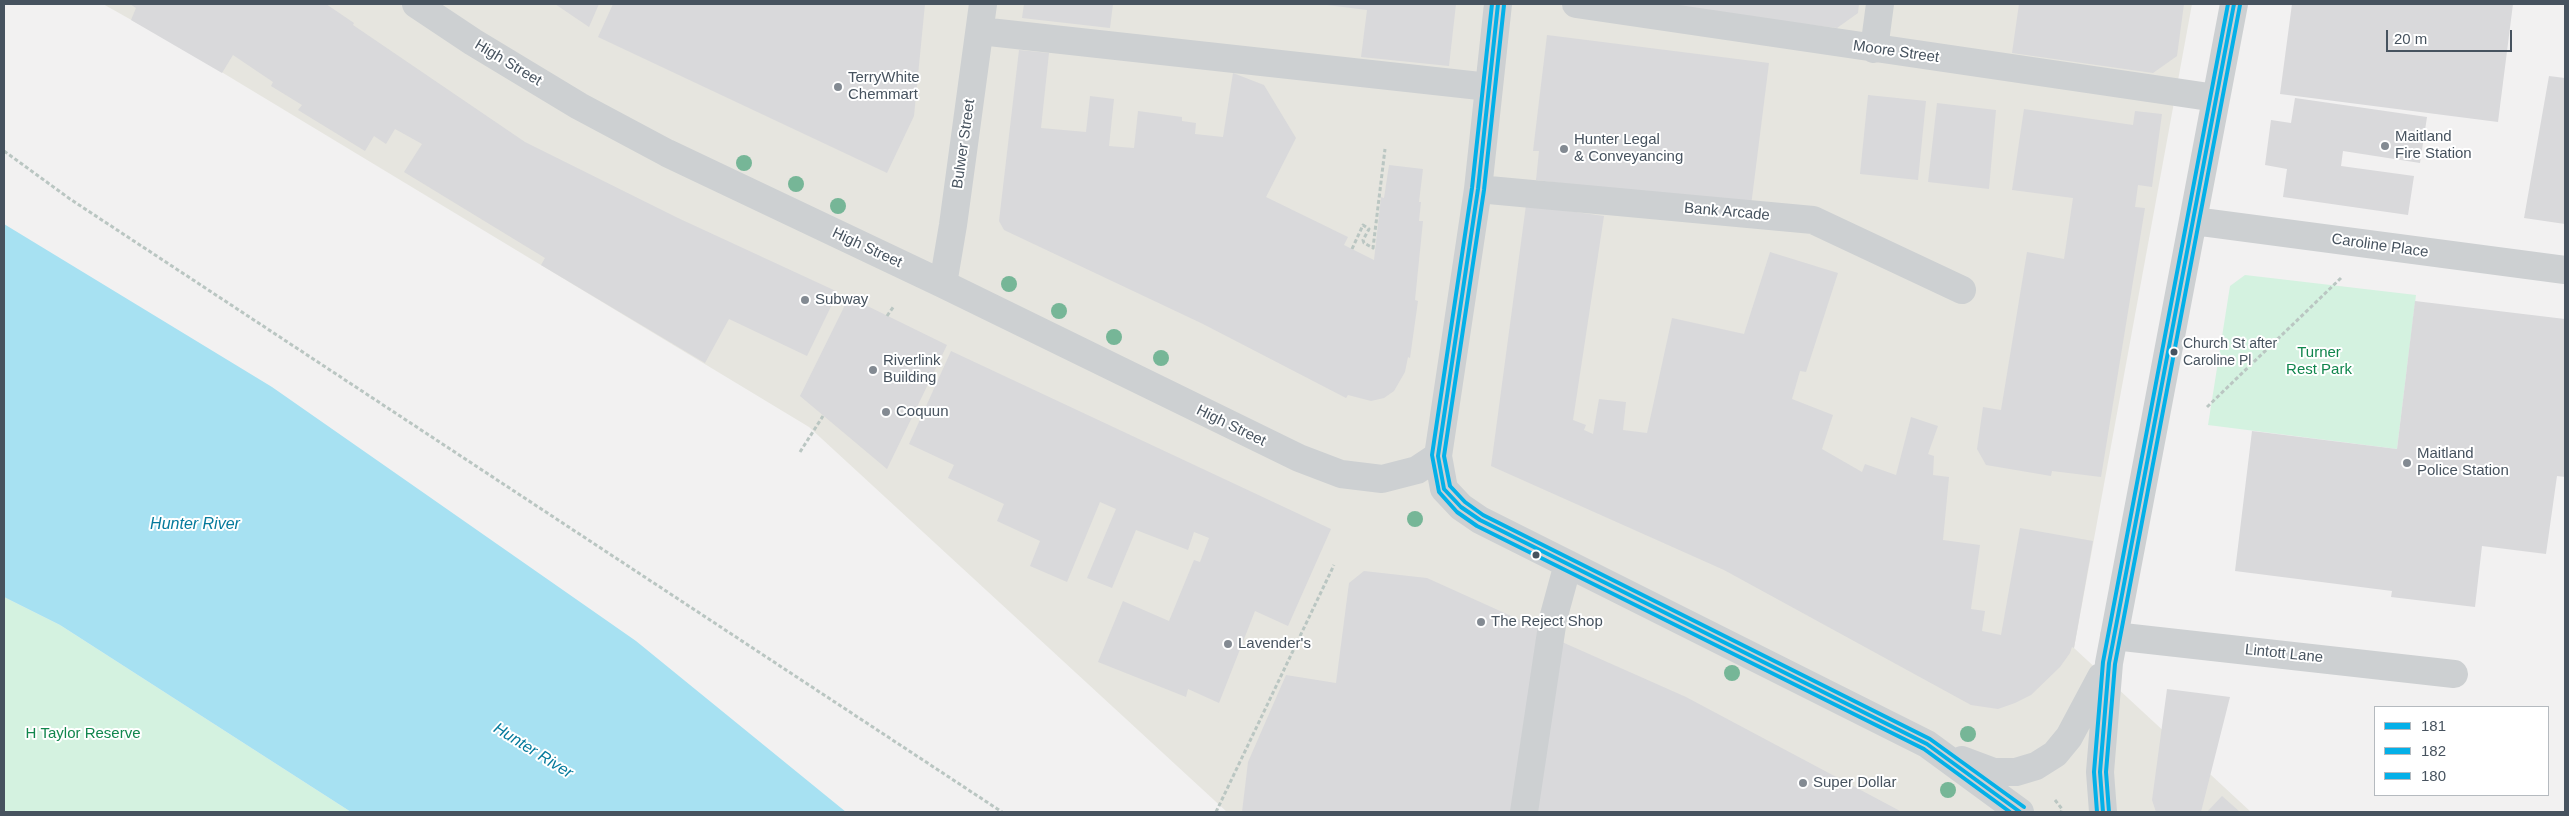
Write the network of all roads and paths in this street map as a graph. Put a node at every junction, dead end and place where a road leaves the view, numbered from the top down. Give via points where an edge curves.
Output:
1 (416, 4) edge
2 (983, 4) edge
3 (1498, 4) edge
4 (1576, 4) edge
5 (1880, 4) edge
6 (2234, 4) edge
7 (980, 31) junction
8 (1874, 49) junction
9 (1489, 87) junction
10 (2216, 98) junction
11 (1385, 149) dead end
12 (4, 151) edge
13 (1478, 188) junction
14 (2194, 221) junction
15 (1352, 249) dead end
16 (2565, 270) edge
17 (2341, 278) dead end
18 (943, 284) junction
19 (1962, 290) dead end
20 (894, 306) dead end
21 (887, 316) dead end
22 (2207, 406) dead end
23 (823, 416) dead end
24 (800, 452) dead end
25 (1438, 456) junction
26 (1568, 564) junction
27 (1334, 565) dead end
28 (2114, 636) junction
29 (2108, 662) junction
30 (2454, 674) dead end
31 (1927, 744) junction
32 (2052, 796) dead end
33 (1002, 812) edge
34 (1216, 812) edge
35 (1524, 812) edge
36 (2020, 812) edge
37 (2061, 812) edge
38 (2103, 812) edge

1 - 18 street, High Street via 579,106 667,153
2 - 7 street, Bulwer Street
3 - 9 street
4 - 8 street, Moore Street
5 - 8 street
6 - 10 street
7 - 9 street
7 - 18 street, Bulwer Street
8 - 10 street, Moore Street
9 - 13 street
10 - 14 street
11 - 15 path via 1374,248 1364,243 1369,229 1363,225
12 - 33 path via 70,199
13 - 19 street, Bank Arcade via 1813,220
13 - 25 street
14 - 16 street, Caroline Place
14 - 28 street
17 - 22 path
18 - 25 street, High Street via 1264,442 1341,474 1373,479 1403,475
20 - 21 path
23 - 24 path
25 - 26 street via 1444,489 1461,507 1480,520
26 - 31 street
26 - 35 street via 1553,619
27 - 34 path
28 - 29 street
28 - 30 street, Lintott Lane
29 - 31 street via 2088,706 2069,736 2055,754 2036,766 2016,772 1994,772
29 - 38 street via 2100,772
31 - 36 street
32 - 37 path

